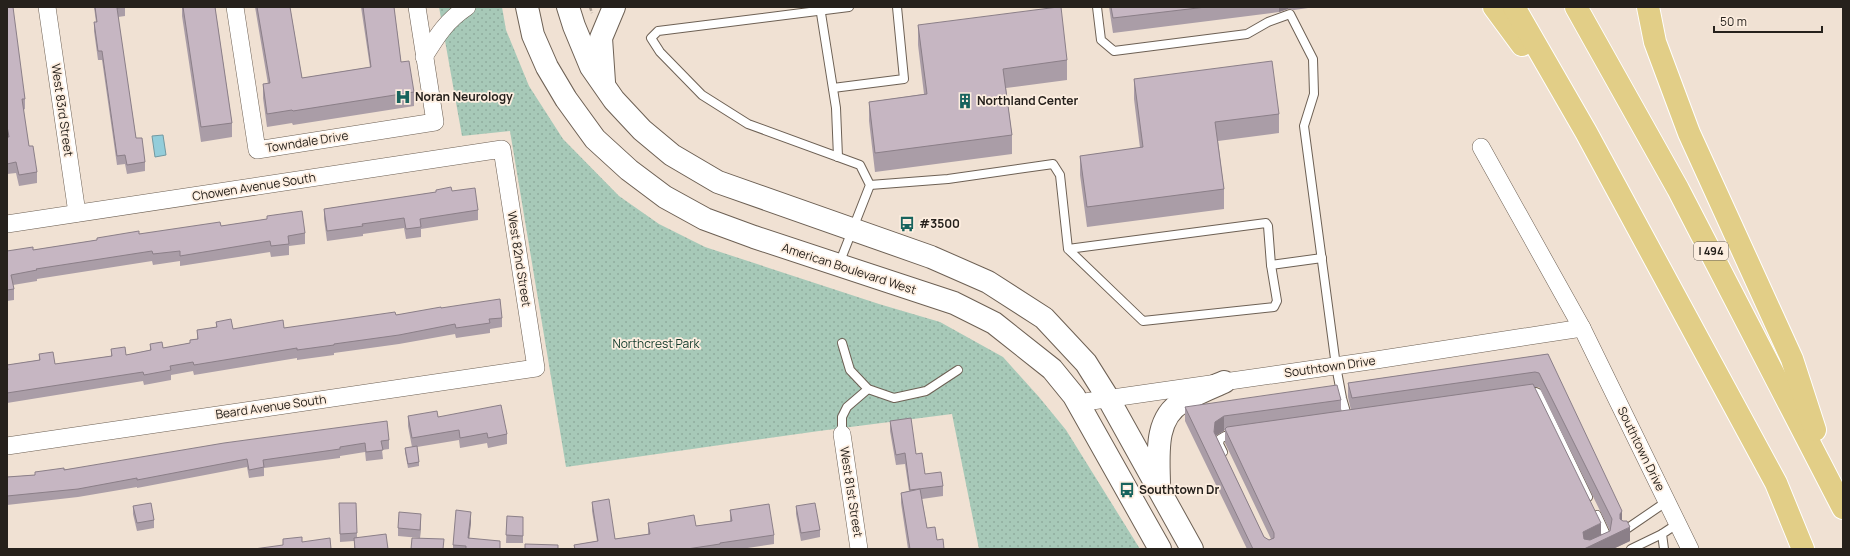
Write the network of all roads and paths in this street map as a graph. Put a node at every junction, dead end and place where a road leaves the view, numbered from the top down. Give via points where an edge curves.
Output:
1 (47, 7) edge
2 (235, 7) edge
3 (417, 7) edge
4 (467, 7) edge
5 (526, 7) edge
6 (568, 7) edge
7 (614, 7) edge
8 (849, 7) edge
9 (897, 7) edge
10 (1097, 7) edge
11 (1494, 7) edge
12 (1514, 7) edge
13 (1576, 7) edge
14 (1648, 7) edge
15 (820, 9) edge
16 (1287, 10) edge
17 (424, 57) junction
18 (604, 85) junction
19 (833, 88) junction
20 (1586, 132) junction
21 (1481, 148) dead end
22 (502, 149) joint
23 (838, 157) junction
24 (870, 185) junction
25 (77, 213) junction
26 (7, 224) edge
27 (854, 230) junction
28 (1068, 249) junction
29 (1322, 258) junction
30 (839, 265) junction
31 (1271, 265) junction
32 (1582, 328) junction
33 (842, 342) dead end
34 (1336, 366) junction
35 (536, 368) joint
36 (958, 370) dead end
37 (1224, 382) junction
38 (868, 389) junction
39 (1518, 394) edge
40 (1108, 398) junction
41 (1078, 403) junction
42 (1348, 419) edge
43 (842, 434) joint
44 (1240, 434) edge
45 (7, 446) edge
46 (1225, 458) edge
47 (1159, 490) junction
48 (1666, 502) junction
49 (1841, 503) edge
50 (1677, 524) junction
51 (1625, 530) edge
52 (1662, 534) junction
53 (859, 549) edge
54 (1160, 549) edge
55 (1192, 549) edge
56 (1588, 549) edge
57 (1631, 549) edge
58 (1664, 549) edge
59 (1690, 549) edge
60 (1803, 549) edge

1 - 25 street, West 83rd Street
2 - 17 street, Towndale Drive via 256,150 434,122
3 - 17 street, Towndale Drive
4 - 17 street via 440,31
5 - 30 main road, American Boulevard West via 533,35 547,67 566,99 595,139 629,170 665,197 705,219
6 - 18 main road via 591,67
7 - 18 main road via 601,38
8 - 15 lane
9 - 19 lane via 904,79
10 - 16 lane via 1101,40 1114,51 1247,34
11 - 20 highway
12 - 20 highway
13 - 49 highway, I 494 via 1678,189
14 - 49 highway via 1655,42 1689,133 1792,359
15 - 19 lane
15 - 23 lane via 658,31 651,38 660,52 702,95 748,124
16 - 29 lane via 1314,59 1314,94 1304,126
18 - 27 main road via 614,100 642,130 672,155 718,182
19 - 23 lane
20 - 60 highway via 1776,482
21 - 32 street, Southtown Drive
22 - 25 street, Chowen Avenue South
22 - 35 street, West 82nd Street
23 - 24 lane via 860,165
24 - 27 lane
24 - 28 lane via 948,179 1053,164 1060,174
25 - 26 street, Chowen Avenue South
27 - 30 lane
27 - 40 main road via 931,257 988,282 1044,318 1086,363
28 - 31 lane via 1262,222 1268,226
28 - 31 lane via 1143,321 1274,307 1277,301
29 - 31 lane
29 - 34 lane
30 - 41 main road, American Boulevard West via 954,303 994,323 1052,368
32 - 34 street, Southtown Drive
32 - 48 street, Southtown Drive
33 - 38 lane via 850,370
34 - 37 street, Southtown Drive
34 - 42 lane
35 - 45 street, Beard Avenue South
36 - 38 lane via 926,391 894,398
37 - 40 street, Southtown Drive
37 - 47 main road via 1180,402 1164,420 1159,446
38 - 43 lane via 847,407 842,417
39 - 56 lane via 1538,393 1607,536 1606,541
40 - 41 street, Southtown Drive
40 - 47 main road
41 - 54 main road, American Boulevard West
43 - 53 street, West 81st Street
44 - 46 lane via 1220,439 1219,444
47 - 55 main road
48 - 50 street, Southtown Drive
48 - 51 lane
50 - 52 lane
50 - 59 street, Southtown Drive
52 - 57 lane
52 - 58 lane

